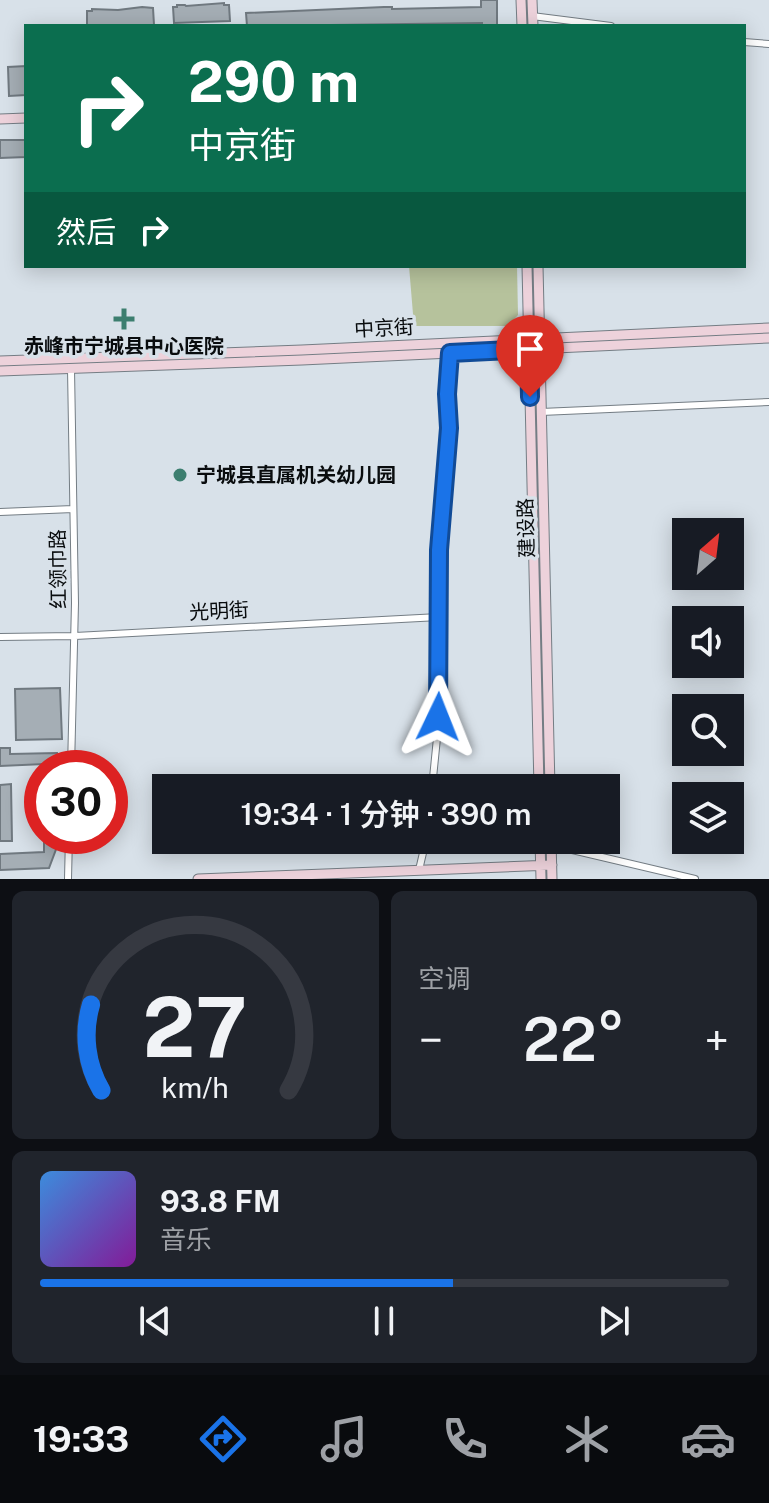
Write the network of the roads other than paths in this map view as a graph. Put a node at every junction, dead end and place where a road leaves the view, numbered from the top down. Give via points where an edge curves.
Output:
1 (521, 0) edge
2 (532, 0) edge
3 (532, 21) edge
4 (522, 24) edge
5 (579, 24) edge
6 (746, 42) edge
7 (769, 44) edge
8 (24, 118) edge
9 (0, 119) edge
10 (527, 268) edge
11 (538, 268) edge
12 (769, 328) edge
13 (769, 338) edge
14 (534, 344) junction
15 (450, 353) junction
16 (0, 361) edge
17 (71, 369) junction
18 (0, 371) edge
19 (769, 402) edge
20 (541, 412) junction
21 (73, 509) junction
22 (0, 512) edge
23 (439, 617) junction
24 (75, 636) junction
25 (0, 637) edge
26 (72, 750) edge
27 (433, 774) edge
28 (539, 774) edge
29 (550, 774) edge
30 (69, 854) edge
31 (423, 854) edge
32 (543, 854) edge
33 (548, 854) edge
34 (598, 854) edge
35 (546, 865) junction
36 (419, 870) junction
37 (68, 879) edge
38 (198, 879) edge
39 (541, 879) edge
40 (552, 879) edge
41 (695, 879) edge

1 - 4 main road
2 - 3 main road
3 - 5 street
6 - 7 street
8 - 9 main road
10 - 14 main road, 建设路
11 - 14 main road, 建设路
12 - 14 main road, 中京街
13 - 14 main road, 中京街
14 - 15 main road, 中京街
14 - 16 main road, 中京街
14 - 20 main road, 建设路
14 - 28 main road, 建设路
15 - 17 main road, 中京街
15 - 23 street
17 - 18 main road, 中京街
17 - 21 street, 红领巾路
19 - 20 street
20 - 29 main road, 建设路
21 - 22 street
21 - 24 street, 红领巾路
23 - 24 street, 光明街
23 - 27 street
24 - 25 street, 光明街
24 - 26 street, 红领巾路
30 - 37 street
31 - 36 street
32 - 35 main road
33 - 35 main road
34 - 41 street
35 - 36 main road
35 - 39 main road
35 - 40 main road
36 - 38 main road

